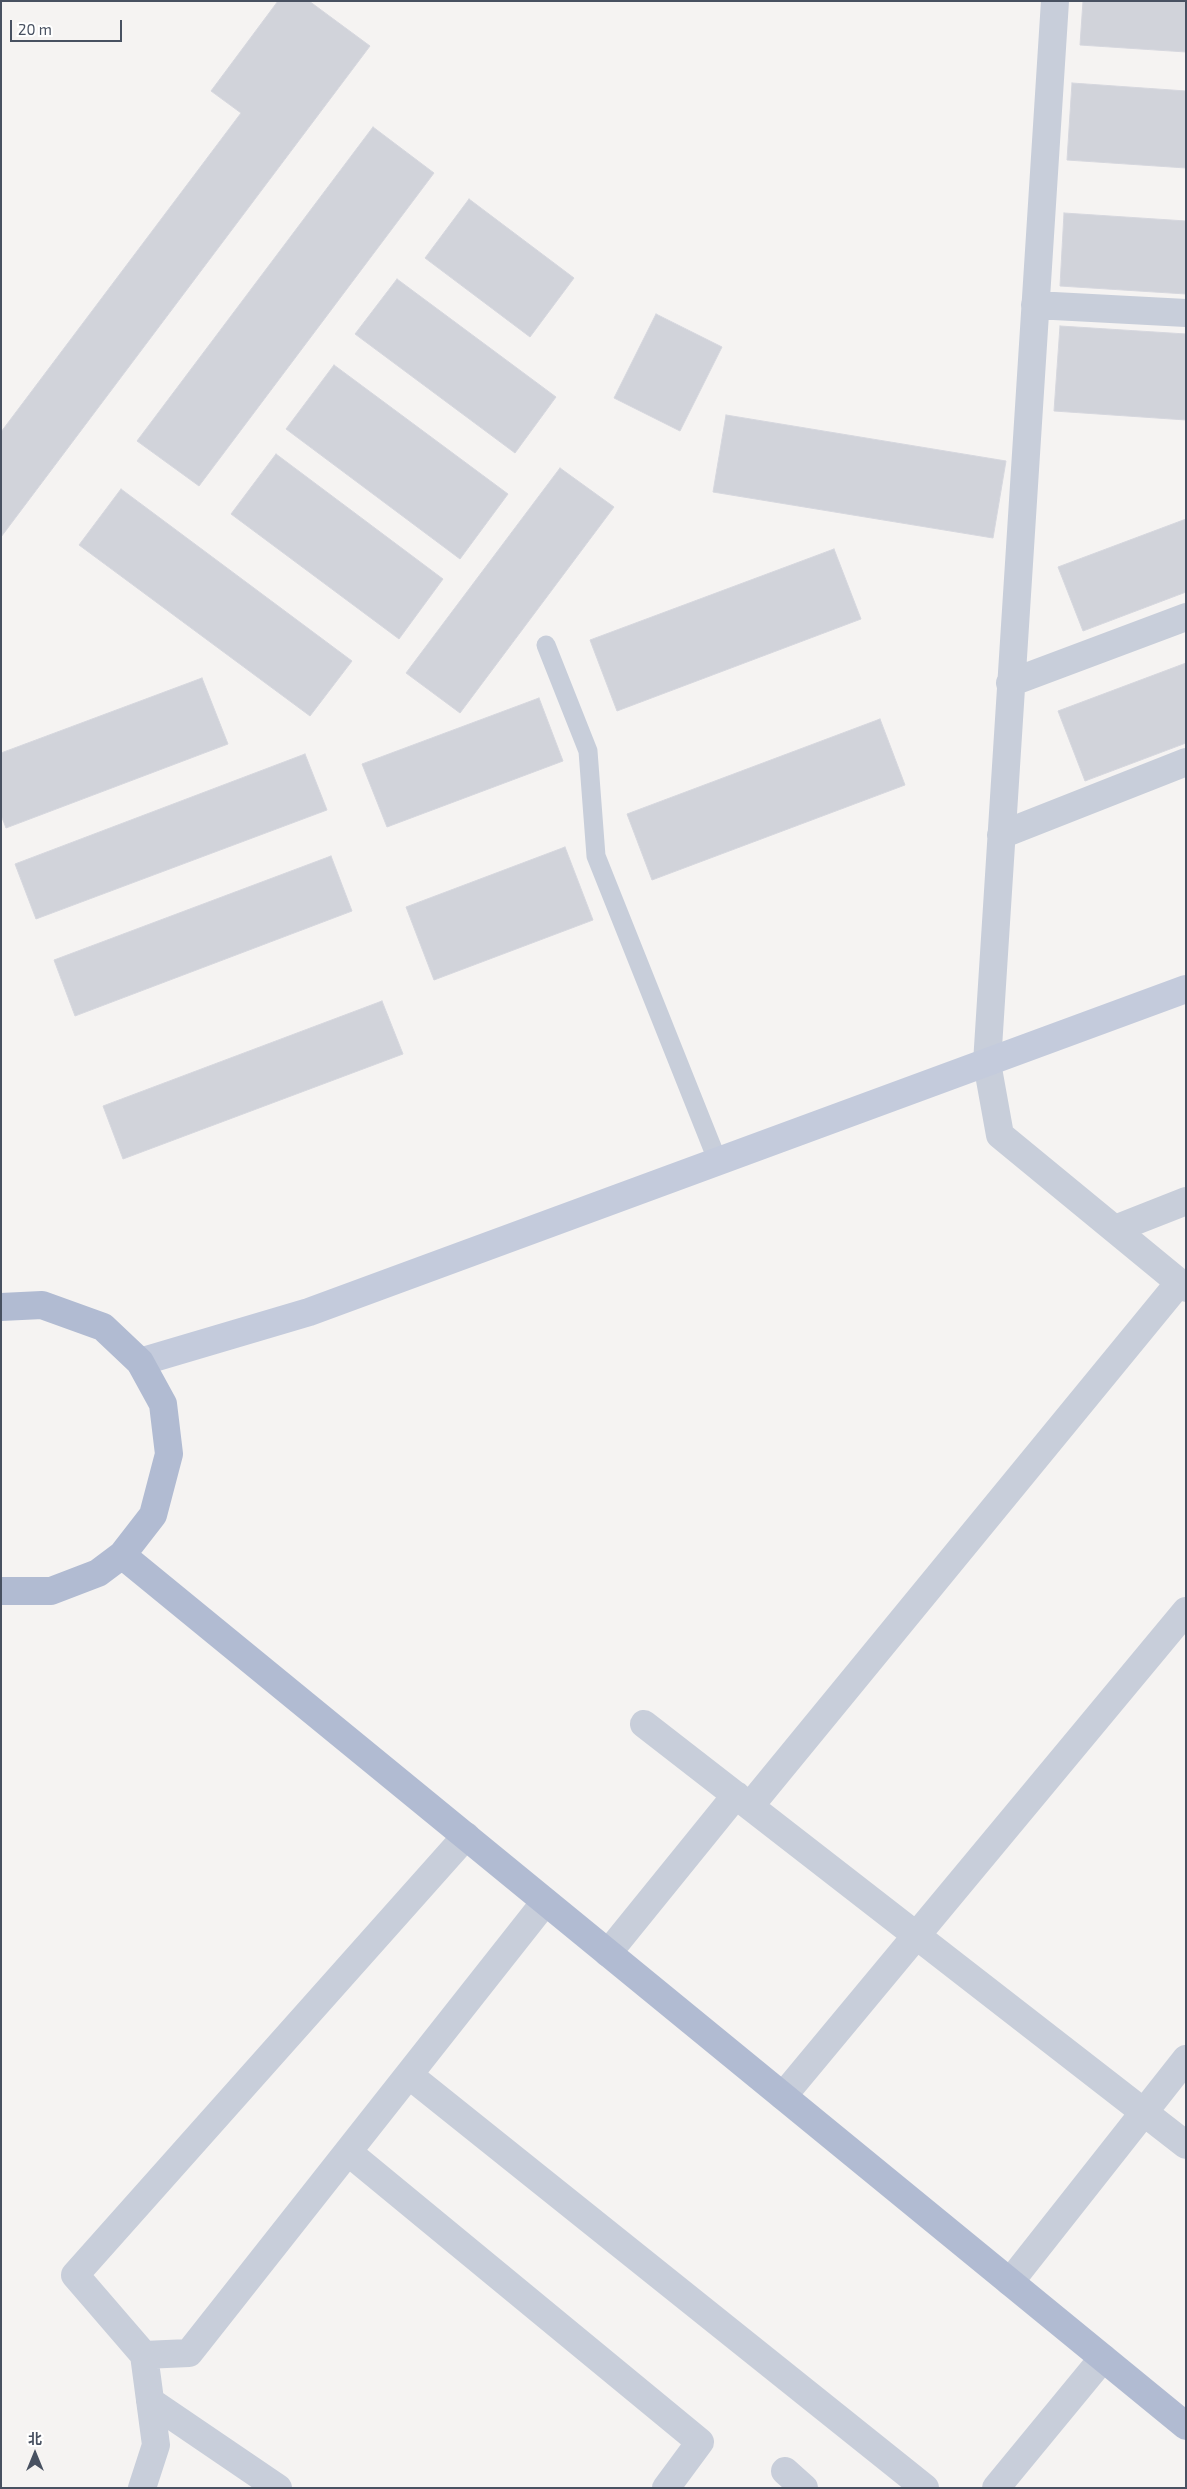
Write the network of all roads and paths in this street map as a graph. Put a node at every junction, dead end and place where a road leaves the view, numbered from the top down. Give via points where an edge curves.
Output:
1 (1055, 1) edge
2 (1035, 305) junction
3 (1186, 313) edge
4 (1186, 617) edge
5 (546, 645) dead end
6 (1010, 683) junction
7 (1186, 762) edge
8 (1001, 835) junction
9 (1186, 989) edge
10 (987, 1063) junction
11 (718, 1162) junction
12 (1186, 1202) edge
13 (1114, 1229) junction
14 (1182, 1285) edge
15 (1, 1307) edge
16 (140, 1362) junction
17 (122, 1555) junction
18 (1, 1591) edge
19 (1186, 1611) edge
20 (644, 1724) dead end
21 (743, 1801) junction
22 (466, 1836) junction
23 (545, 1902) junction
24 (916, 1936) junction
25 (608, 1953) junction
26 (1186, 2058) edge
27 (409, 2074) junction
28 (783, 2096) junction
29 (1144, 2112) junction
30 (1186, 2145) edge
31 (348, 2152) junction
32 (1010, 2282) junction
33 (144, 2355) junction
34 (1103, 2358) junction
35 (150, 2401) junction
36 (1186, 2426) edge
37 (142, 2488) edge
38 (278, 2488) edge
39 (666, 2488) edge
40 (925, 2488) edge
41 (996, 2488) edge

1 - 2 street
2 - 3 street
2 - 6 street
4 - 6 street
5 - 11 lane via 588,751 596,856
6 - 8 street
7 - 8 street
8 - 10 street
9 - 10 street
10 - 11 street
10 - 13 street via 1000,1135
11 - 16 street via 309,1312
12 - 13 street
13 - 14 street
14 - 21 street
15 - 16 main road via 42,1305 103,1328
16 - 17 main road via 162,1404 169,1454 153,1515
17 - 18 main road via 98,1573 51,1591
17 - 22 main road
19 - 24 street
20 - 21 street
21 - 24 street
21 - 25 street
22 - 23 main road
22 - 33 street via 75,2275
23 - 25 main road
23 - 27 street
24 - 28 street
24 - 29 street
25 - 28 main road
26 - 29 street
27 - 31 street
27 - 40 street
28 - 32 main road
29 - 30 street
29 - 32 street
31 - 33 street via 189,2353
31 - 39 street via 700,2442
32 - 34 main road
33 - 35 street
34 - 36 main road
34 - 41 street
35 - 37 street via 156,2445
35 - 38 street

